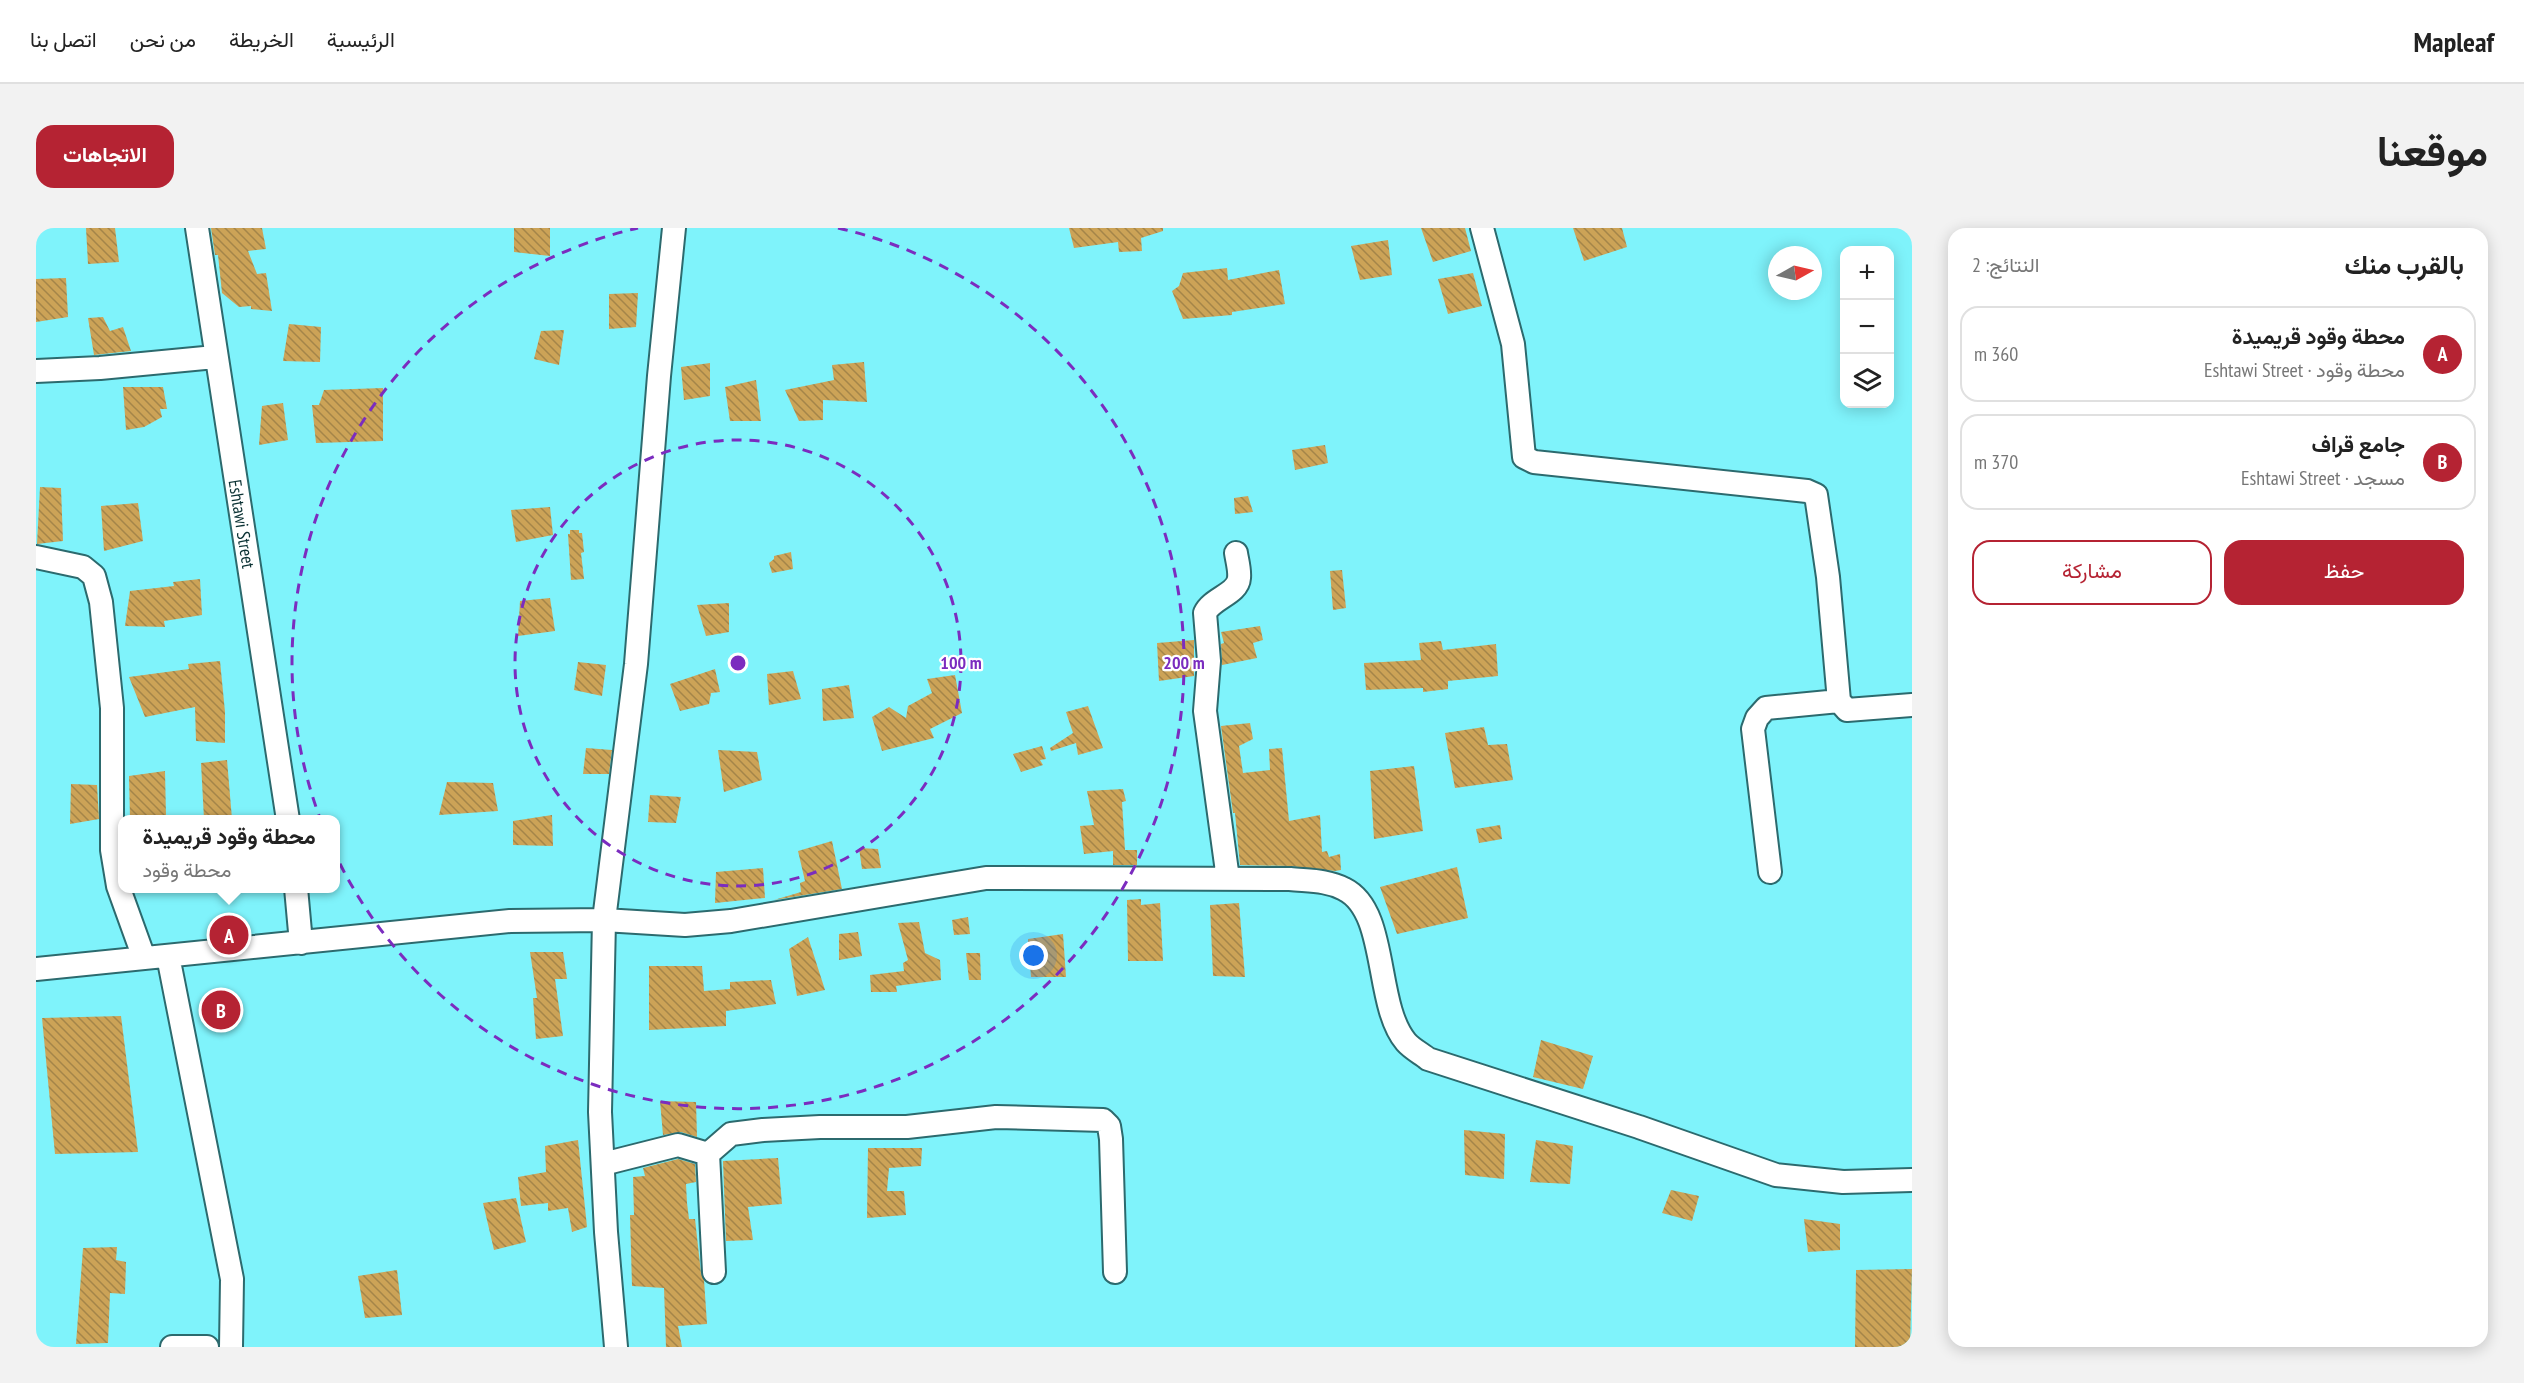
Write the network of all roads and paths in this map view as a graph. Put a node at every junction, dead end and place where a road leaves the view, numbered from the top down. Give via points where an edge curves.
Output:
1 (196, 228) edge
2 (674, 228) edge
3 (1482, 228) edge
4 (215, 357) junction
5 (36, 371) edge
6 (1236, 553) dead end
7 (36, 557) edge
8 (1839, 701) junction
9 (1912, 705) edge
10 (287, 815) edge
11 (1770, 872) dead end
12 (1228, 879) junction
13 (118, 886) edge
14 (121, 893) edge
15 (296, 893) edge
16 (604, 920) junction
17 (301, 943) junction
18 (168, 956) junction
19 (144, 958) junction
20 (36, 969) edge
21 (708, 1154) junction
22 (603, 1164) junction
23 (1912, 1180) edge
24 (714, 1272) dead end
25 (1115, 1272) dead end
26 (172, 1347) edge
27 (207, 1347) edge
28 (231, 1347) edge
29 (616, 1347) edge

1 - 4 street, Eshtawi Street
2 - 16 street via 658,376 636,664
3 - 8 street via 1513,344 1522,452 1527,460 1816,495
4 - 5 street
4 - 10 street, Eshtawi Street
6 - 12 street via 1237,585 1206,612 1209,661 1205,711
7 - 13 street via 83,567 94,576 101,602 112,708 112,850
8 - 9 street via 1848,710
8 - 11 street via 1766,708 1752,729
12 - 16 street via 986,878 731,921 685,925
12 - 23 street via 1323,882 1344,889 1358,900 1369,916 1394,1021 1407,1043 1428,1059 1776,1175 1843,1182
14 - 19 street
15 - 17 street
16 - 17 street via 510,921
16 - 22 street via 600,1112
17 - 18 street
18 - 19 street
18 - 28 street via 232,1279
19 - 20 street
21 - 22 street via 678,1145
21 - 24 street
21 - 25 street via 731,1134 764,1130 907,1127 996,1117 1103,1120 1109,1126 1111,1138
22 - 29 street
26 - 27 street

